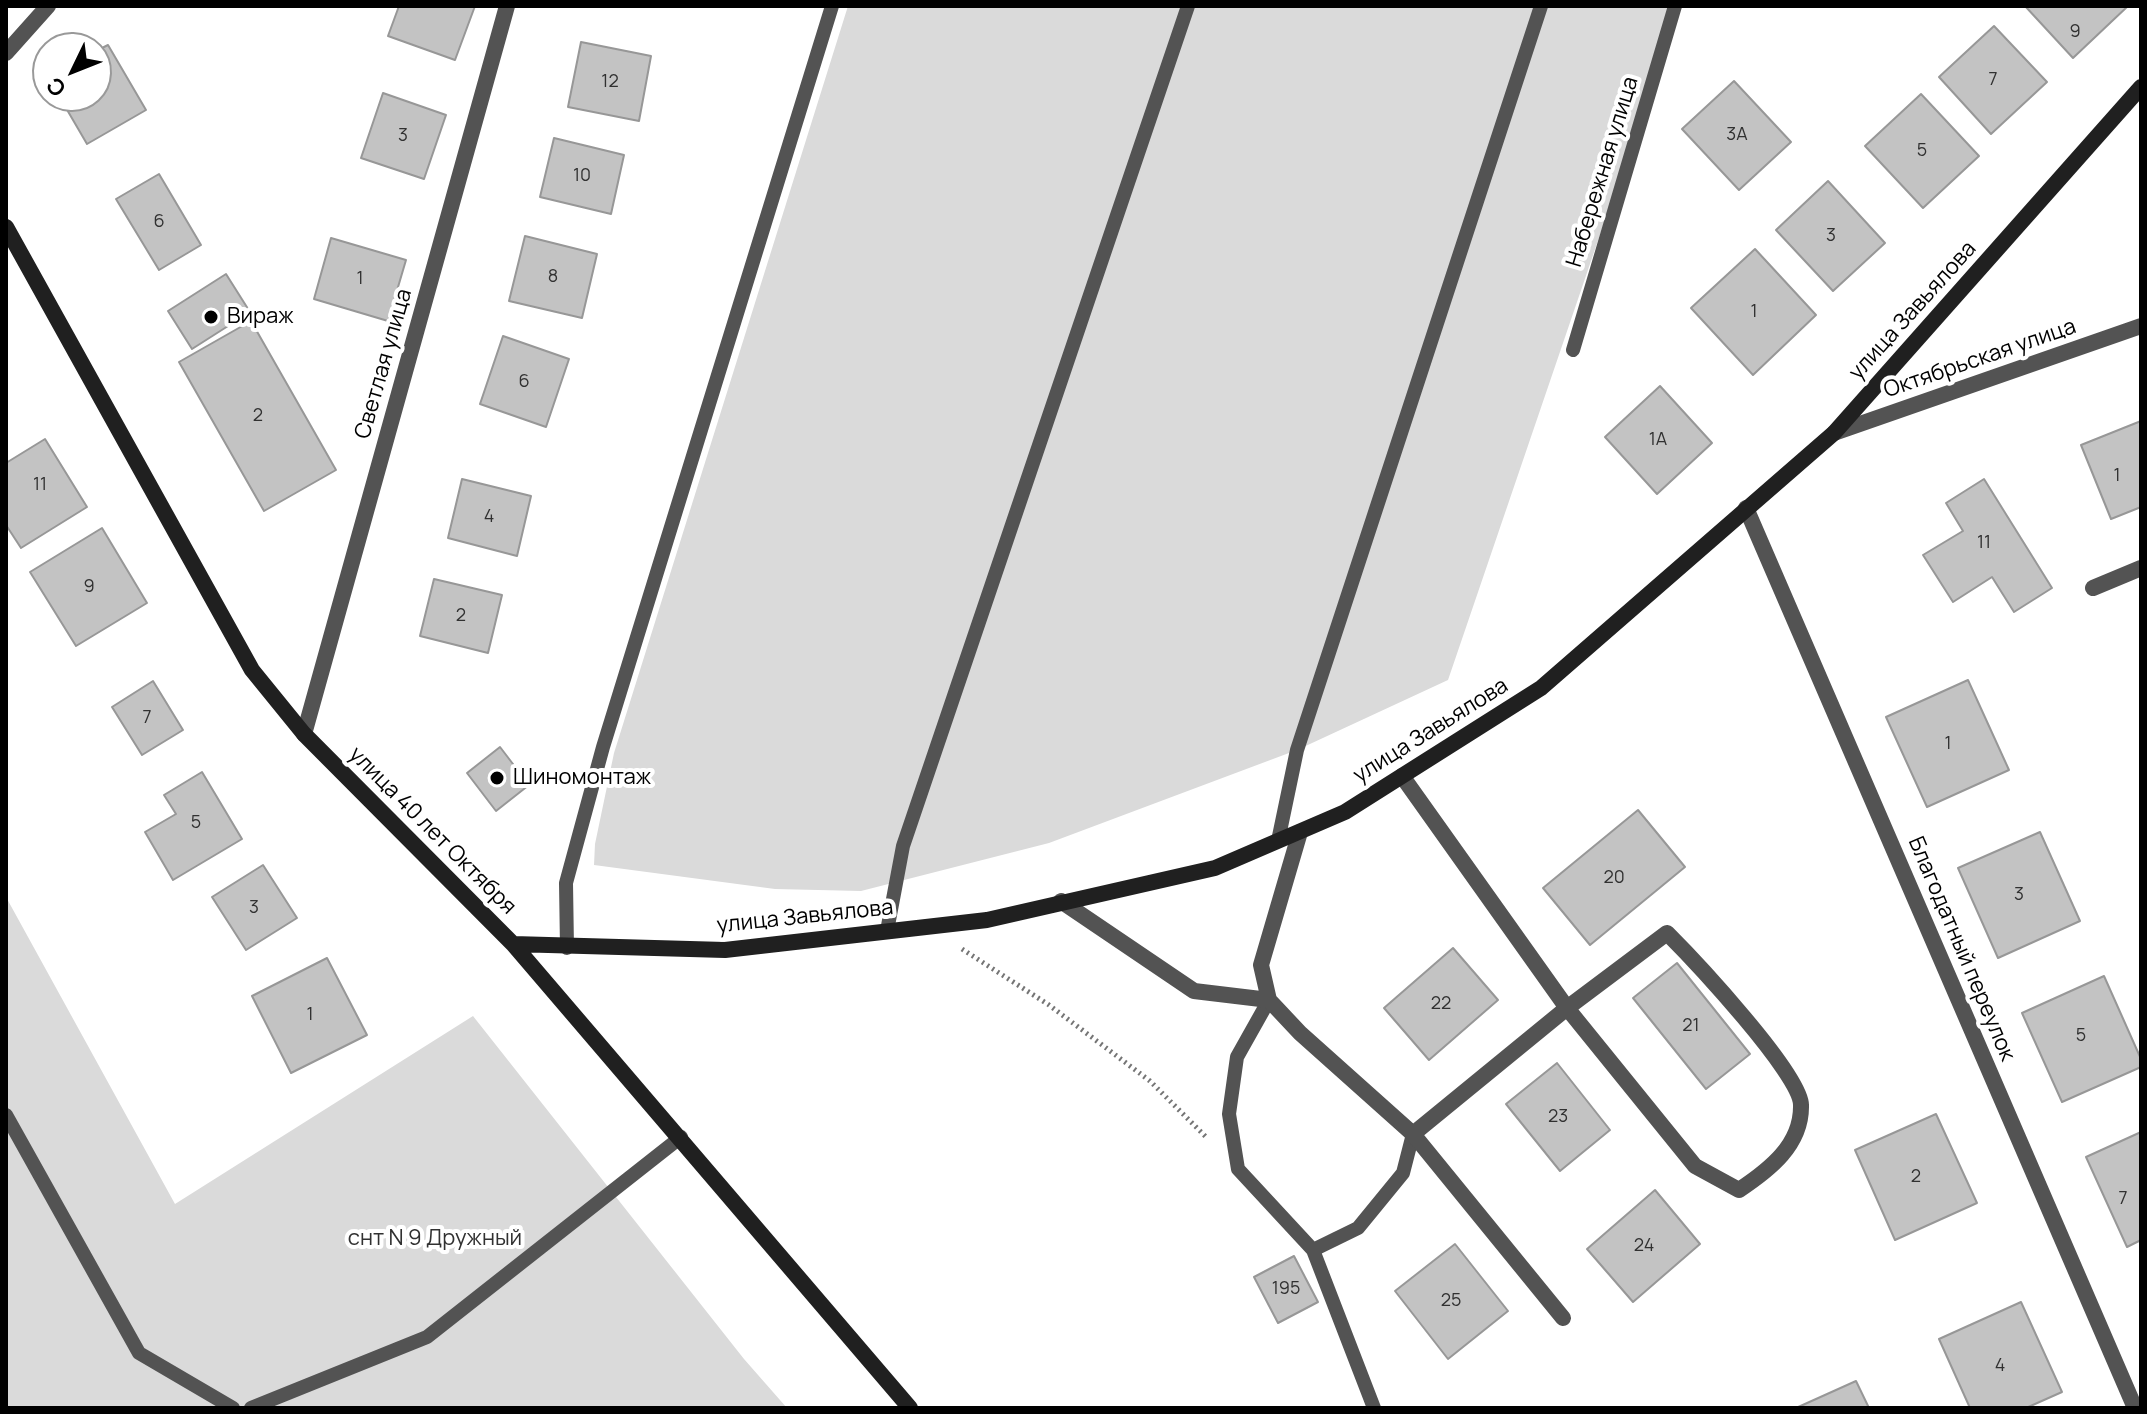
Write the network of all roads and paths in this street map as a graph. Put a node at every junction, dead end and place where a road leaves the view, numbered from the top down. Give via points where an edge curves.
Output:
1 (48, 6) edge
2 (507, 6) edge
3 (832, 6) edge
4 (1188, 6) edge
5 (1541, 6) edge
6 (1675, 6) edge
7 (6, 53) edge
8 (2141, 87) edge
9 (6, 227) edge
10 (2141, 326) edge
11 (1573, 350) dead end
12 (1834, 433) junction
13 (1746, 508) junction
14 (2141, 568) edge
15 (2093, 588) dead end
16 (304, 734) junction
17 (1402, 776) junction
18 (1300, 832) junction
19 (1278, 841) junction
20 (1061, 901) junction
21 (926, 926) junction
22 (887, 931) junction
23 (513, 944) junction
24 (567, 948) junction
25 (1269, 1000) junction
26 (1567, 1008) junction
27 (6, 1115) edge
28 (1413, 1134) junction
29 (681, 1137) junction
30 (1238, 1169) junction
31 (1313, 1250) junction
32 (1563, 1318) dead end
33 (233, 1408) edge
34 (251, 1408) edge
35 (910, 1408) edge
36 (1374, 1408) edge
37 (2135, 1408) edge

1 - 7 street
2 - 16 street, Светлая улица
3 - 24 lane via 603,747 566,883
4 - 22 lane via 903,846
5 - 19 lane via 1297,750
6 - 11 lane, Набережная улица
8 - 12 street, улица Завьялова
9 - 16 street, улица 40 лет Октября via 252,670
10 - 12 street, Октябрьская улица
12 - 13 street, улица Завьялова
13 - 17 street, улица Завьялова via 1541,688
13 - 37 street, Благодатный переулок
14 - 15 street
16 - 23 street, улица 40 лет Октября
17 - 18 street, улица Завьялова via 1345,812
17 - 26 street
18 - 19 street, улица Завьялова
18 - 25 street via 1261,965
19 - 20 street, улица Завьялова via 1215,868
20 - 21 street, улица Завьялова via 987,920
20 - 25 street via 1194,991
21 - 22 street, улица Завьялова
21 - 30 path via 1049,1005 1150,1081
22 - 24 street, улица Завьялова via 725,950
23 - 24 street, улица Завьялова
23 - 29 street, улица 40 лет Октября
25 - 28 street
25 - 30 lane via 1237,1057 1229,1114
26 - 26 street via 1695,1166 1739,1190 1773,1167 1795,1135 1802,1104 1793,1081 1713,978 1667,933
26 - 28 street
27 - 33 lane via 139,1353
28 - 31 lane via 1403,1173 1358,1228
28 - 32 street
29 - 34 lane via 427,1337
29 - 35 street, улица 40 лет Октября
30 - 31 lane
31 - 36 lane

